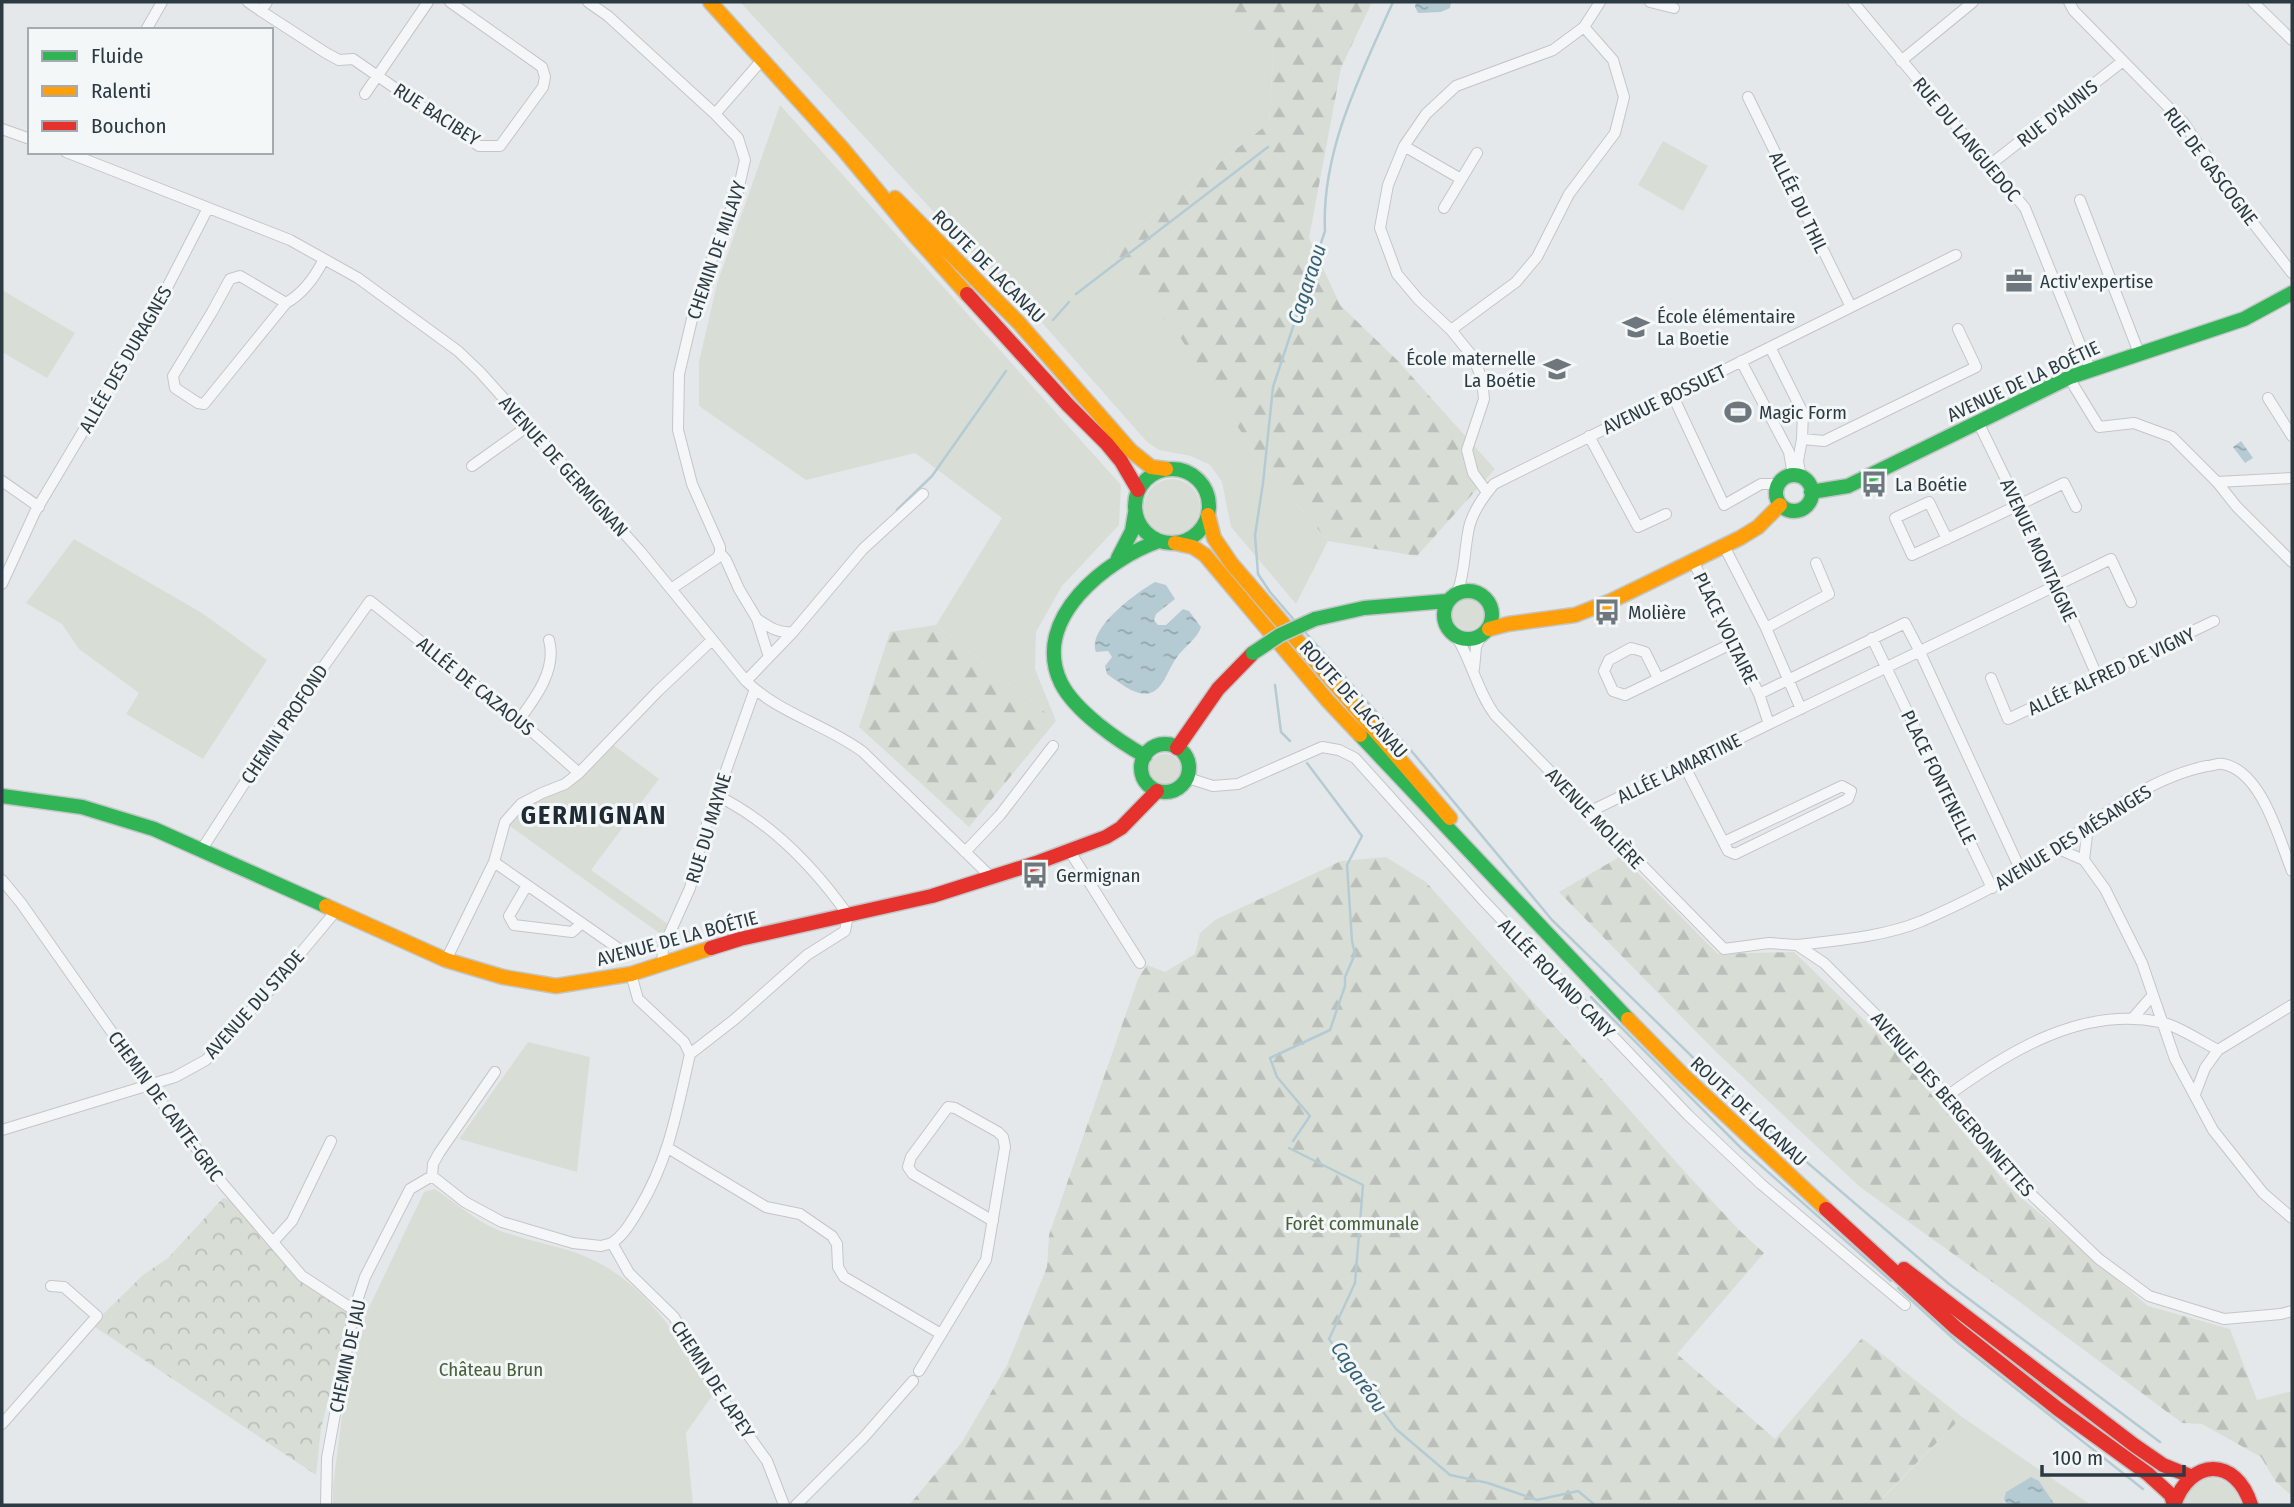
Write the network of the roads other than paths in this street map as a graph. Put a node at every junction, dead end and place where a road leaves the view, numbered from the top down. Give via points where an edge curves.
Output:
1 (162, 2) edge
2 (248, 2) edge
3 (428, 2) edge
4 (450, 2) edge
5 (588, 2) edge
6 (710, 2) edge
7 (1600, 2) edge
8 (1650, 2) edge
9 (1853, 2) edge
10 (1973, 2) edge
11 (2068, 2) edge
12 (2253, 2) edge
13 (264, 6) edge
14 (1674, 8) dead end
15 (1584, 27) junction
16 (147, 28) edge
17 (2292, 40) edge
18 (762, 60) junction
19 (1901, 61) junction
20 (2123, 61) junction
21 (377, 74) junction
22 (365, 94) dead end
23 (1748, 97) dead end
24 (715, 114) junction
25 (2, 129) edge
26 (28, 138) edge
27 (1404, 146) junction
28 (842, 148) junction
29 (1476, 153) dead end
30 (90, 156) edge
31 (1991, 164) junction
32 (1461, 180) junction
33 (2080, 200) dead end
34 (208, 208) junction
35 (1444, 208) dead end
36 (1956, 255) dead end
37 (324, 260) junction
38 (2292, 272) edge
39 (2292, 293) edge
40 (286, 303) junction
41 (1851, 307) junction
42 (1958, 329) dead end
43 (1451, 330) junction
44 (1770, 347) junction
45 (2139, 353) junction
46 (1741, 361) junction
47 (2090, 369) junction
48 (2069, 378) junction
49 (1672, 394) junction
50 (2268, 398) dead end
51 (1978, 422) junction
52 (528, 426) junction
53 (1589, 436) junction
54 (2292, 436) edge
55 (1802, 439) junction
56 (472, 466) dead end
57 (1166, 469) junction
58 (1797, 476) junction
59 (2292, 478) edge
60 (2, 481) edge
61 (2217, 482) junction
62 (1778, 484) junction
63 (1138, 490) junction
64 (1487, 492) junction
65 (1811, 492) junction
66 (923, 494) dead end
67 (1780, 505) junction
68 (2019, 505) junction
69 (39, 507) junction
70 (2076, 507) dead end
71 (1135, 513) junction
72 (1666, 514) dead end
73 (1208, 515) junction
74 (1947, 539) junction
75 (1159, 541) junction
76 (1175, 543) junction
77 (1724, 546) junction
78 (720, 553) junction
79 (1118, 558) junction
80 (1693, 561) junction
81 (2292, 562) edge
82 (1815, 563) dead end
83 (2, 584) edge
84 (2057, 584) junction
85 (671, 589) junction
86 (1452, 597) junction
87 (370, 601) joint
88 (2131, 602) dead end
89 (1491, 605) junction
90 (1406, 606) junction
91 (757, 619) junction
92 (1536, 620) junction
93 (2214, 621) dead end
94 (1445, 623) junction
95 (1766, 628) junction
96 (793, 632) junction
97 (1485, 632) junction
98 (1456, 636) junction
99 (1872, 638) junction
100 (549, 640) dead end
101 (711, 641) junction
102 (1733, 643) junction
103 (1919, 650) junction
104 (769, 657) junction
105 (1886, 667) junction
106 (1658, 678) junction
107 (1992, 678) dead end
108 (2098, 678) junction
109 (1788, 679) junction
110 (1475, 680) junction
111 (746, 681) junction
112 (755, 690) junction
113 (1759, 694) junction
114 (1801, 709) junction
115 (519, 720) junction
116 (1769, 724) junction
117 (1053, 747) dead end
118 (1177, 748) junction
119 (1145, 756) junction
120 (1684, 765) junction
121 (579, 773) junction
122 (1188, 778) junction
123 (1157, 791) junction
124 (716, 795) junction
125 (2, 796) edge
126 (1589, 812) junction
127 (2088, 826) junction
128 (1724, 842) junction
129 (2056, 848) junction
130 (202, 849) junction
131 (1069, 850) junction
132 (965, 852) junction
133 (2084, 860) junction
134 (494, 862) junction
135 (2021, 871) junction
136 (2292, 871) edge
137 (991, 877) junction
138 (2, 880) edge
139 (527, 885) junction
140 (1503, 886) junction
141 (1992, 888) junction
142 (335, 912) junction
143 (848, 915) junction
144 (582, 923) junction
145 (1797, 945) junction
146 (622, 951) dead end
147 (446, 960) junction
148 (1140, 963) dead end
149 (662, 966) junction
150 (631, 974) junction
151 (2152, 996) junction
152 (2292, 1005) edge
153 (2132, 1019) junction
154 (2162, 1023) junction
155 (2218, 1050) junction
156 (690, 1054) junction
157 (495, 1072) dead end
158 (149, 1085) junction
159 (2195, 1094) junction
160 (1946, 1097) junction
161 (2, 1130) edge
162 (331, 1142) dead end
163 (668, 1148) junction
164 (432, 1176) junction
165 (1827, 1210) junction
166 (2292, 1218) edge
167 (993, 1221) junction
168 (273, 1242) junction
169 (612, 1244) junction
170 (51, 1286) dead end
171 (1905, 1305) dead end
172 (354, 1310) junction
173 (2292, 1311) edge
174 (941, 1334) junction
175 (2, 1424) edge
176 (2190, 1476) junction
177 (326, 1505) edge
178 (784, 1505) edge
179 (796, 1505) edge
180 (2174, 1505) edge
181 (2251, 1505) edge

1 - 16 street
2 - 13 street, RUE BACIBEY
3 - 21 street
4 - 21 street, RUE BACIBEY via 542,67 543,87 500,146 480,146
5 - 24 street, CHEMIN DE MILAVY
6 - 18 main road, ROUTE DE LACANAU
7 - 15 street
8 - 14 street
9 - 19 street, RUE DU LANGUEDOC
10 - 19 street
11 - 20 street, RUE DE GASCOGNE
12 - 17 street
13 - 21 street, RUE BACIBEY via 326,53 339,60 353,59
15 - 27 street via 1553,50 1456,86 1426,114
15 - 43 street via 1613,60 1624,97 1615,133 1569,194 1536,257 1516,282
18 - 24 street
18 - 28 main road, ROUTE DE LACANAU
19 - 31 street, RUE DU LANGUEDOC
20 - 31 street, RUE D'AUNIS
20 - 38 street, RUE DE GASCOGNE via 2183,121
21 - 22 street
23 - 41 street, ALLÉE DU THIL
24 - 78 street, CHEMIN DE MILAVY via 738,138 745,160 738,191 696,298 679,374 678,429 692,484
25 - 26 street
27 - 32 street
27 - 43 street via 1388,185 1380,228 1397,274
28 - 57 main road, ROUTE DE LACANAU via 1019,323 1131,450 1151,467
28 - 63 main road, ROUTE DE LACANAU via 915,236 1107,444
29 - 32 street
30 - 34 street, AVENUE DE GERMIGNAN
31 - 47 street, RUE DU LANGUEDOC via 2025,208
32 - 35 street
33 - 45 street
34 - 37 street, AVENUE DE GERMIGNAN via 289,240
34 - 69 street, ALLÉE DES DURAGNES via 156,309
36 - 41 street, AVENUE BOSSUET
37 - 40 street via 299,295
37 - 52 street, AVENUE DE GERMIGNAN via 358,278 458,351
39 - 45 main road, AVENUE DE LA BOÉTIE via 2244,319
40 - 40 street via 240,276 230,279 173,376 175,388 204,404
41 - 44 street, AVENUE BOSSUET
42 - 55 street via 1976,367 1824,441
43 - 64 street via 1473,357 1482,379 1484,400 1467,450 1472,472
44 - 46 street, AVENUE BOSSUET
44 - 55 street via 1803,413
45 - 47 main road, AVENUE DE LA BOÉTIE
46 - 49 street, AVENUE BOSSUET
46 - 58 street
47 - 48 main road, AVENUE DE LA BOÉTIE
48 - 51 main road, AVENUE DE LA BOÉTIE
48 - 61 street via 2099,427 2134,423 2172,437
49 - 53 street, AVENUE BOSSUET
49 - 62 street via 1724,505 1761,484
50 - 54 street
51 - 65 main road, AVENUE DE LA BOÉTIE via 1849,486
51 - 68 street, AVENUE MONTAIGNE
52 - 56 street
52 - 85 street, AVENUE DE GERMIGNAN
53 - 64 street, AVENUE BOSSUET via 1494,484
53 - 72 street via 1638,527
55 - 58 street
57 - 63 main road via 1154,473
57 - 73 main road via 1189,473 1199,481 1206,491
58 - 62 main road via 1787,476
58 - 65 main road via 1808,483
59 - 61 street
60 - 69 street
61 - 81 street
62 - 67 main road
63 - 71 main road
64 - 86 street via 1468,529 1464,571
65 - 67 main road via 1808,504 1798,511
66 - 96 street via 863,549
67 - 77 main road via 1758,527
68 - 70 street via 2063,483
68 - 74 street
68 - 84 street, AVENUE MONTAIGNE
69 - 83 street, ALLÉE DES DURAGNES
71 - 75 main road via 1146,533
71 - 79 main road via 1132,531
73 - 76 main road via 1195,536
73 - 140 main road, ROUTE DE LACANAU via 1214,538 1231,564 1408,767
74 - 74 street via 1929,502 1895,518 1912,555
75 - 76 main road
75 - 79 main road
76 - 140 main road, ROUTE DE LACANAU via 1205,555 1328,701
77 - 80 main road
77 - 95 street, PLACE VOLTAIRE
78 - 85 street
78 - 91 street, CHEMIN DE MILAVY
79 - 119 main road via 1067,609 1053,653 1060,679 1080,709
80 - 92 main road via 1575,615
80 - 102 street, PLACE VOLTAIRE
82 - 95 street via 1829,594
84 - 88 street, ALLÉE LAMARTINE via 2111,559
84 - 103 street, ALLÉE LAMARTINE
84 - 108 street, AVENUE MONTAIGNE
85 - 101 street, AVENUE DE GERMIGNAN
86 - 89 main road via 1463,591 1476,592
86 - 90 main road
86 - 94 main road via 1443,616
87 - 115 street, ALLÉE DE CAZAOUS
87 - 130 street, CHEMIN PROFOND via 280,727
89 - 92 main road via 1508,615
89 - 97 main road via 1493,613
90 - 94 main road
90 - 118 main road, bridge via 1350,609 1280,635 1253,653 1218,690
91 - 96 street via 785,634
91 - 104 street, CHEMIN DE MILAVY
92 - 97 main road
93 - 108 street, ALLÉE ALFRED DE VIGNY
94 - 98 main road
95 - 109 street, PLACE VOLTAIRE
96 - 104 street
97 - 98 main road via 1469,639
97 - 110 street via 1475,653
98 - 110 street, AVENUE MOLIÈRE
99 - 103 street, PLACE FONTENELLE via 1905,623
99 - 105 street, PLACE FONTENELLE
99 - 109 street
100 - 115 street via 552,653 540,692
101 - 111 street, AVENUE DE GERMIGNAN
101 - 121 street
102 - 106 street
102 - 113 street, PLACE VOLTAIRE
103 - 105 street, ALLÉE LAMARTINE
103 - 135 street, PLACE FONTENELLE
104 - 111 street
105 - 114 street, ALLÉE LAMARTINE
105 - 141 street, PLACE FONTENELLE
106 - 106 street via 1625,695 1613,691 1604,671 1609,660 1631,648 1645,652
107 - 108 street, ALLÉE ALFRED DE VIGNY via 2008,719
109 - 113 street
109 - 114 street, PLACE VOLTAIRE
110 - 126 street, AVENUE MOLIÈRE via 1495,715
111 - 112 street, AVENUE DE GERMIGNAN
112 - 124 street, RUE DU MAYNE
112 - 132 street, AVENUE DE GERMIGNAN via 844,737
113 - 116 street, PLACE VOLTAIRE
114 - 116 street, ALLÉE LAMARTINE
115 - 121 street, ALLÉE DE CAZAOUS
116 - 120 street, ALLÉE LAMARTINE
117 - 132 street
118 - 119 main road via 1156,746
118 - 122 main road via 1189,764
119 - 123 main road via 1143,776
120 - 126 street, ALLÉE LAMARTINE
120 - 128 street
121 - 134 street via 512,813
122 - 123 main road via 1171,792
122 - 171 street, ALLÉE ROLAND CANY via 1213,786 1238,783 1322,747 1354,758 1688,1115 1761,1184
123 - 131 main road, AVENUE DE LA BOÉTIE via 1121,828
124 - 143 street via 766,828 807,864
124 - 149 street, RUE DU MAYNE via 690,888 663,947
125 - 130 main road, AVENUE DE LA BOÉTIE via 82,807
126 - 145 street, AVENUE MOLIÈRE via 1724,949 1769,943
127 - 129 street, AVENUE DES MÉSANGES
127 - 133 street
127 - 136 street, AVENUE DES MÉSANGES via 2136,794 2191,769 2222,764 2245,774 2265,802
128 - 128 street via 1735,854 1848,799 1851,791 1842,786
129 - 133 street
129 - 135 street, AVENUE DES MÉSANGES
130 - 142 main road, AVENUE DE LA BOÉTIE
131 - 137 main road, AVENUE DE LA BOÉTIE
131 - 148 street
132 - 137 street, AVENUE DE GERMIGNAN
133 - 151 street via 2128,932
134 - 139 street
134 - 147 street
135 - 141 street, AVENUE DES MÉSANGES
137 - 143 main road, AVENUE DE LA BOÉTIE
138 - 158 street, CHEMIN DE CANTE-GRIC
139 - 144 street
139 - 144 street via 509,916 514,925 572,932
140 - 165 main road, ROUTE DE LACANAU via 1636,1028
141 - 145 street, AVENUE DES MÉSANGES via 1920,922 1864,937
142 - 147 main road, AVENUE DE LA BOÉTIE
142 - 158 street, AVENUE DU STADE via 212,1054 175,1077
143 - 149 main road, AVENUE DE LA BOÉTIE via 740,939
143 - 156 street via 845,931 807,955
144 - 146 street
145 - 160 street, AVENUE DES BERGERONNETTES via 1824,963 1898,1037
147 - 150 main road, AVENUE DE LA BOÉTIE via 556,986
149 - 150 main road, AVENUE DE LA BOÉTIE
150 - 156 street via 638,999 684,1042
151 - 153 street
151 - 154 street
152 - 155 street
153 - 154 street
153 - 160 street via 2085,1023 2046,1036 1982,1070
154 - 155 street
154 - 159 street
155 - 159 street
156 - 163 street
157 - 164 street via 439,1153
158 - 161 street, AVENUE DU STADE
158 - 168 street, CHEMIN DE CANTE-GRIC
159 - 166 street via 2213,1130 2263,1193
160 - 173 street, AVENUE DES BERGERONNETTES via 2013,1177 2099,1259 2149,1296 2224,1319
162 - 168 street via 292,1221
163 - 169 street via 652,1188 625,1232
163 - 174 street via 766,1207 800,1214 832,1236 844,1277
164 - 169 street via 465,1202 502,1222 573,1243
164 - 172 street, CHEMIN DE JAU via 410,1189
165 - 176 main road, ROUTE DE LACANAU via 2134,1446
165 - 180 main road, ROUTE DE LACANAU via 2012,1374 2148,1474 2171,1495
167 - 167 street via 1003,1137 948,1107 908,1167
167 - 174 street via 986,1260
168 - 172 street, CHEMIN DE CANTE-GRIC via 302,1276
169 - 178 street, CHEMIN DE LAPEY via 629,1273 674,1317 720,1395 767,1461
170 - 175 street via 64,1287 97,1316
172 - 177 street, CHEMIN DE JAU via 327,1458
174 - 179 street via 916,1376
176 - 180 main road
176 - 181 main road via 2208,1469 2228,1472 2243,1484

